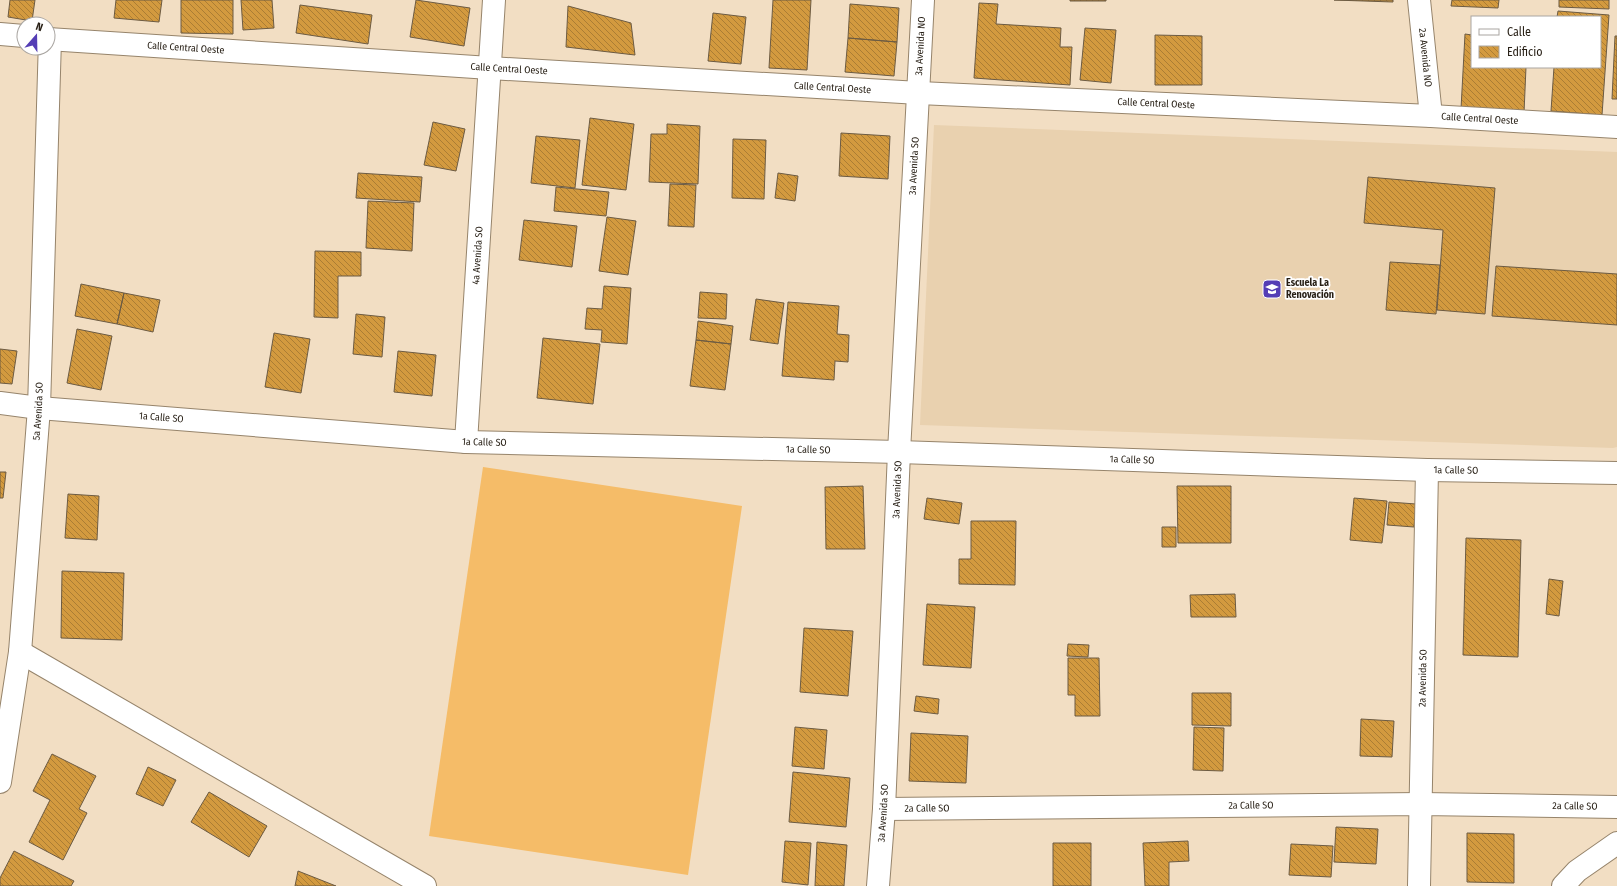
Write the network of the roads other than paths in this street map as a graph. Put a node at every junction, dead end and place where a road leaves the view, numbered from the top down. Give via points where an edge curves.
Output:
1 (494, 0) edge
2 (923, 0) edge
3 (1420, 0) edge
4 (0, 34) edge
5 (16, 35) edge
6 (56, 39) edge
7 (49, 56) edge
8 (490, 68) junction
9 (919, 93) junction
10 (1431, 116) junction
11 (1617, 127) edge
12 (0, 403) edge
13 (39, 408) junction
14 (466, 442) junction
15 (899, 452) junction
16 (1427, 470) junction
17 (1617, 473) edge
18 (20, 652) junction
19 (0, 782) edge
20 (1421, 804) junction
21 (1617, 807) edge
22 (884, 809) junction
23 (1617, 843) edge
24 (425, 886) edge
25 (878, 886) edge
26 (1419, 886) edge
27 (1563, 886) edge

1 - 8 street, 4a Avenida SO
2 - 9 street, 3a Avenida NO
3 - 10 street, 2a Avenida NO
4 - 5 street
6 - 8 street, Calle Central Oeste
7 - 13 street, 5a Avenida SO
8 - 9 street, Calle Central Oeste
8 - 14 street, 4a Avenida SO
9 - 10 street, Calle Central Oeste
9 - 15 street, 3a Avenida SO
10 - 11 street, Calle Central Oeste
12 - 13 street, 1a Calle SO
13 - 14 street, 1a Calle SO
13 - 18 street, 5a Avenida SO
14 - 15 street, 1a Calle SO
15 - 16 street, 1a Calle SO
15 - 22 street, 3a Avenida SO
16 - 17 street, 1a Calle SO
16 - 20 street, 2a Avenida SO
18 - 19 street, 5a Avenida SO
18 - 24 street
20 - 21 street, 2a Calle SO
20 - 22 street, 2a Calle SO
20 - 26 street, 2a Avenida SO
22 - 25 street, 3a Avenida SO
23 - 27 street via 1577,870

